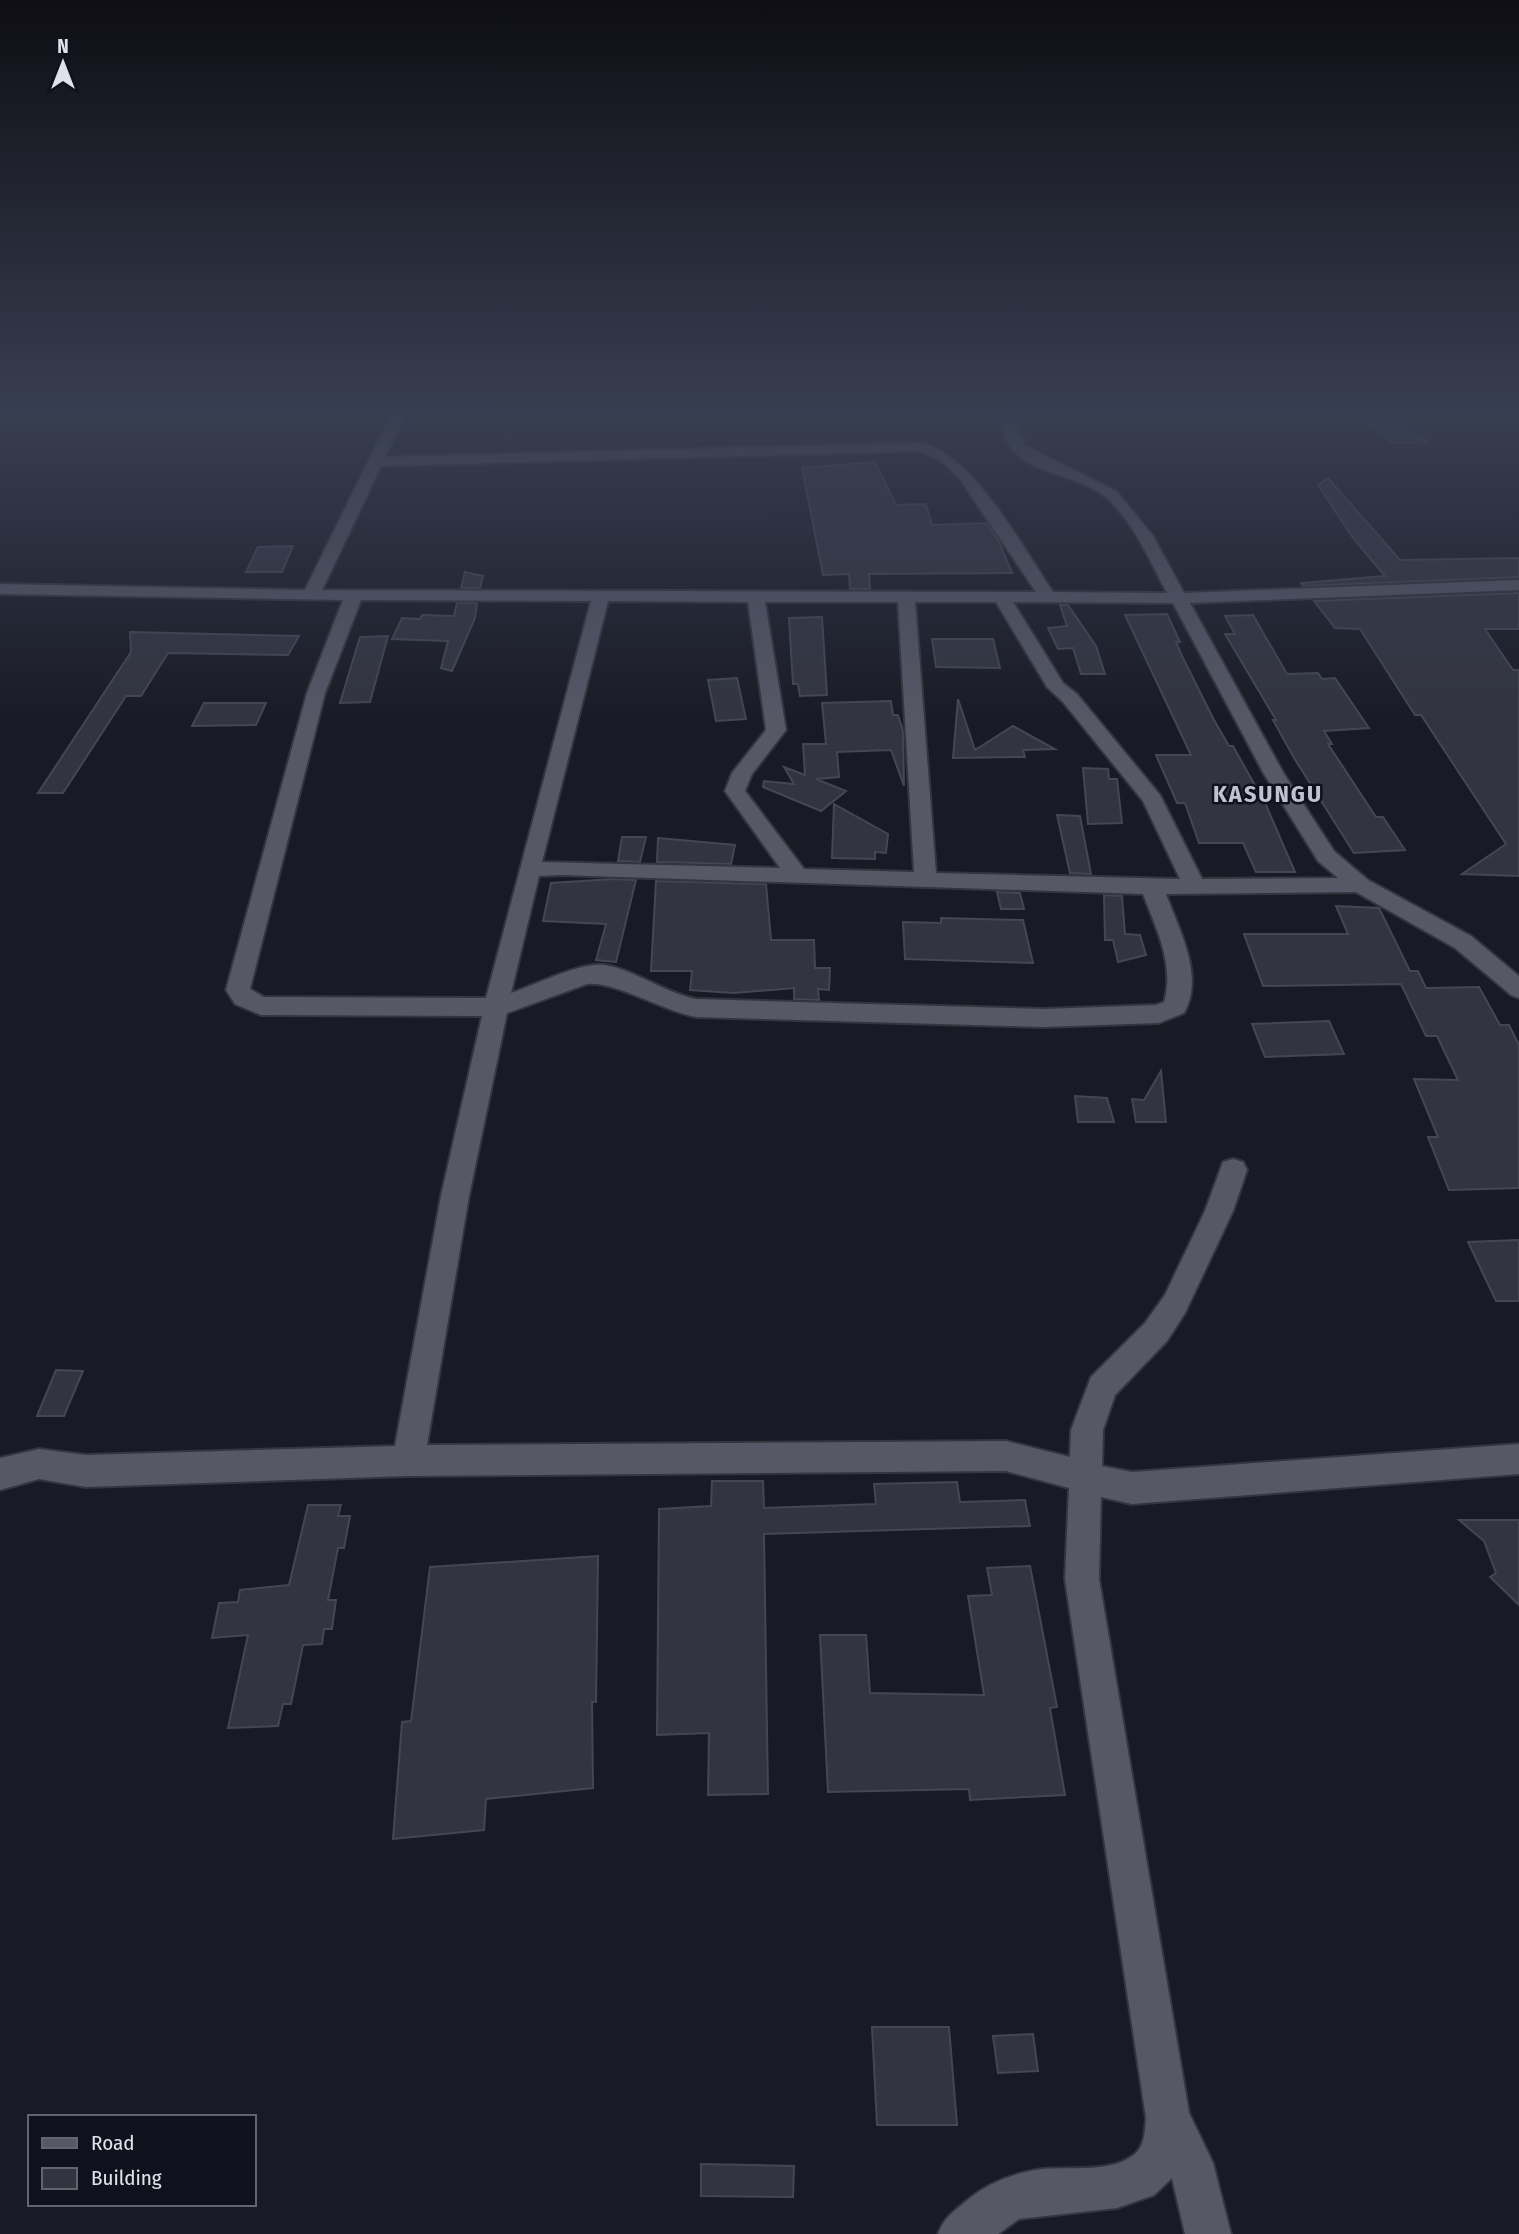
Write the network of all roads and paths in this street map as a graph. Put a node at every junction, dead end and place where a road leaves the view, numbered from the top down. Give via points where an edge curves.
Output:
1 (350, 515) edge
2 (991, 515) edge
3 (1128, 515) edge
4 (1519, 585) edge
5 (0, 589) edge
6 (312, 595) junction
7 (354, 595) junction
8 (601, 595) junction
9 (756, 597) junction
10 (906, 597) junction
11 (1001, 597) junction
12 (1048, 597) junction
13 (1177, 598) junction
14 (529, 870) junction
15 (797, 875) junction
16 (926, 880) junction
17 (1360, 886) junction
18 (1152, 887) junction
19 (1195, 887) junction
20 (1519, 989) edge
21 (498, 1007) junction
22 (1233, 1170) dead end
23 (1519, 1459) edge
24 (408, 1461) junction
25 (0, 1474) edge
26 (1085, 1477) junction
27 (1168, 2118) junction
28 (961, 2234) edge
29 (1208, 2234) edge

1 - 6 street
2 - 12 street
3 - 13 street via 1145,536
4 - 13 street
5 - 6 street
6 - 7 street
7 - 8 street
7 - 21 street via 316,693 238,990 261,1006
8 - 9 street
8 - 14 street
9 - 10 street
9 - 15 street via 776,730 737,779 735,791
10 - 11 street
10 - 16 street
11 - 12 street
11 - 19 street via 1056,687 1153,799
12 - 13 street
13 - 17 street via 1273,774 1325,856
14 - 15 street
14 - 21 street
15 - 16 street
16 - 18 street
17 - 19 street
17 - 20 street via 1463,942
18 - 19 street
18 - 21 street via 1179,969 1181,994 1175,1007 1159,1014 1043,1018 696,1008 675,1004 603,973
21 - 24 street via 441,1266
22 - 26 street via 1175,1304 1156,1332 1102,1387 1087,1430
23 - 26 street via 1132,1488
24 - 25 street via 86,1471 39,1464
24 - 26 street via 1006,1457
26 - 27 street via 1082,1579
27 - 28 street via 1166,2150 1145,2178 1127,2185 1018,2196 988,2210
27 - 29 street via 1191,2163

